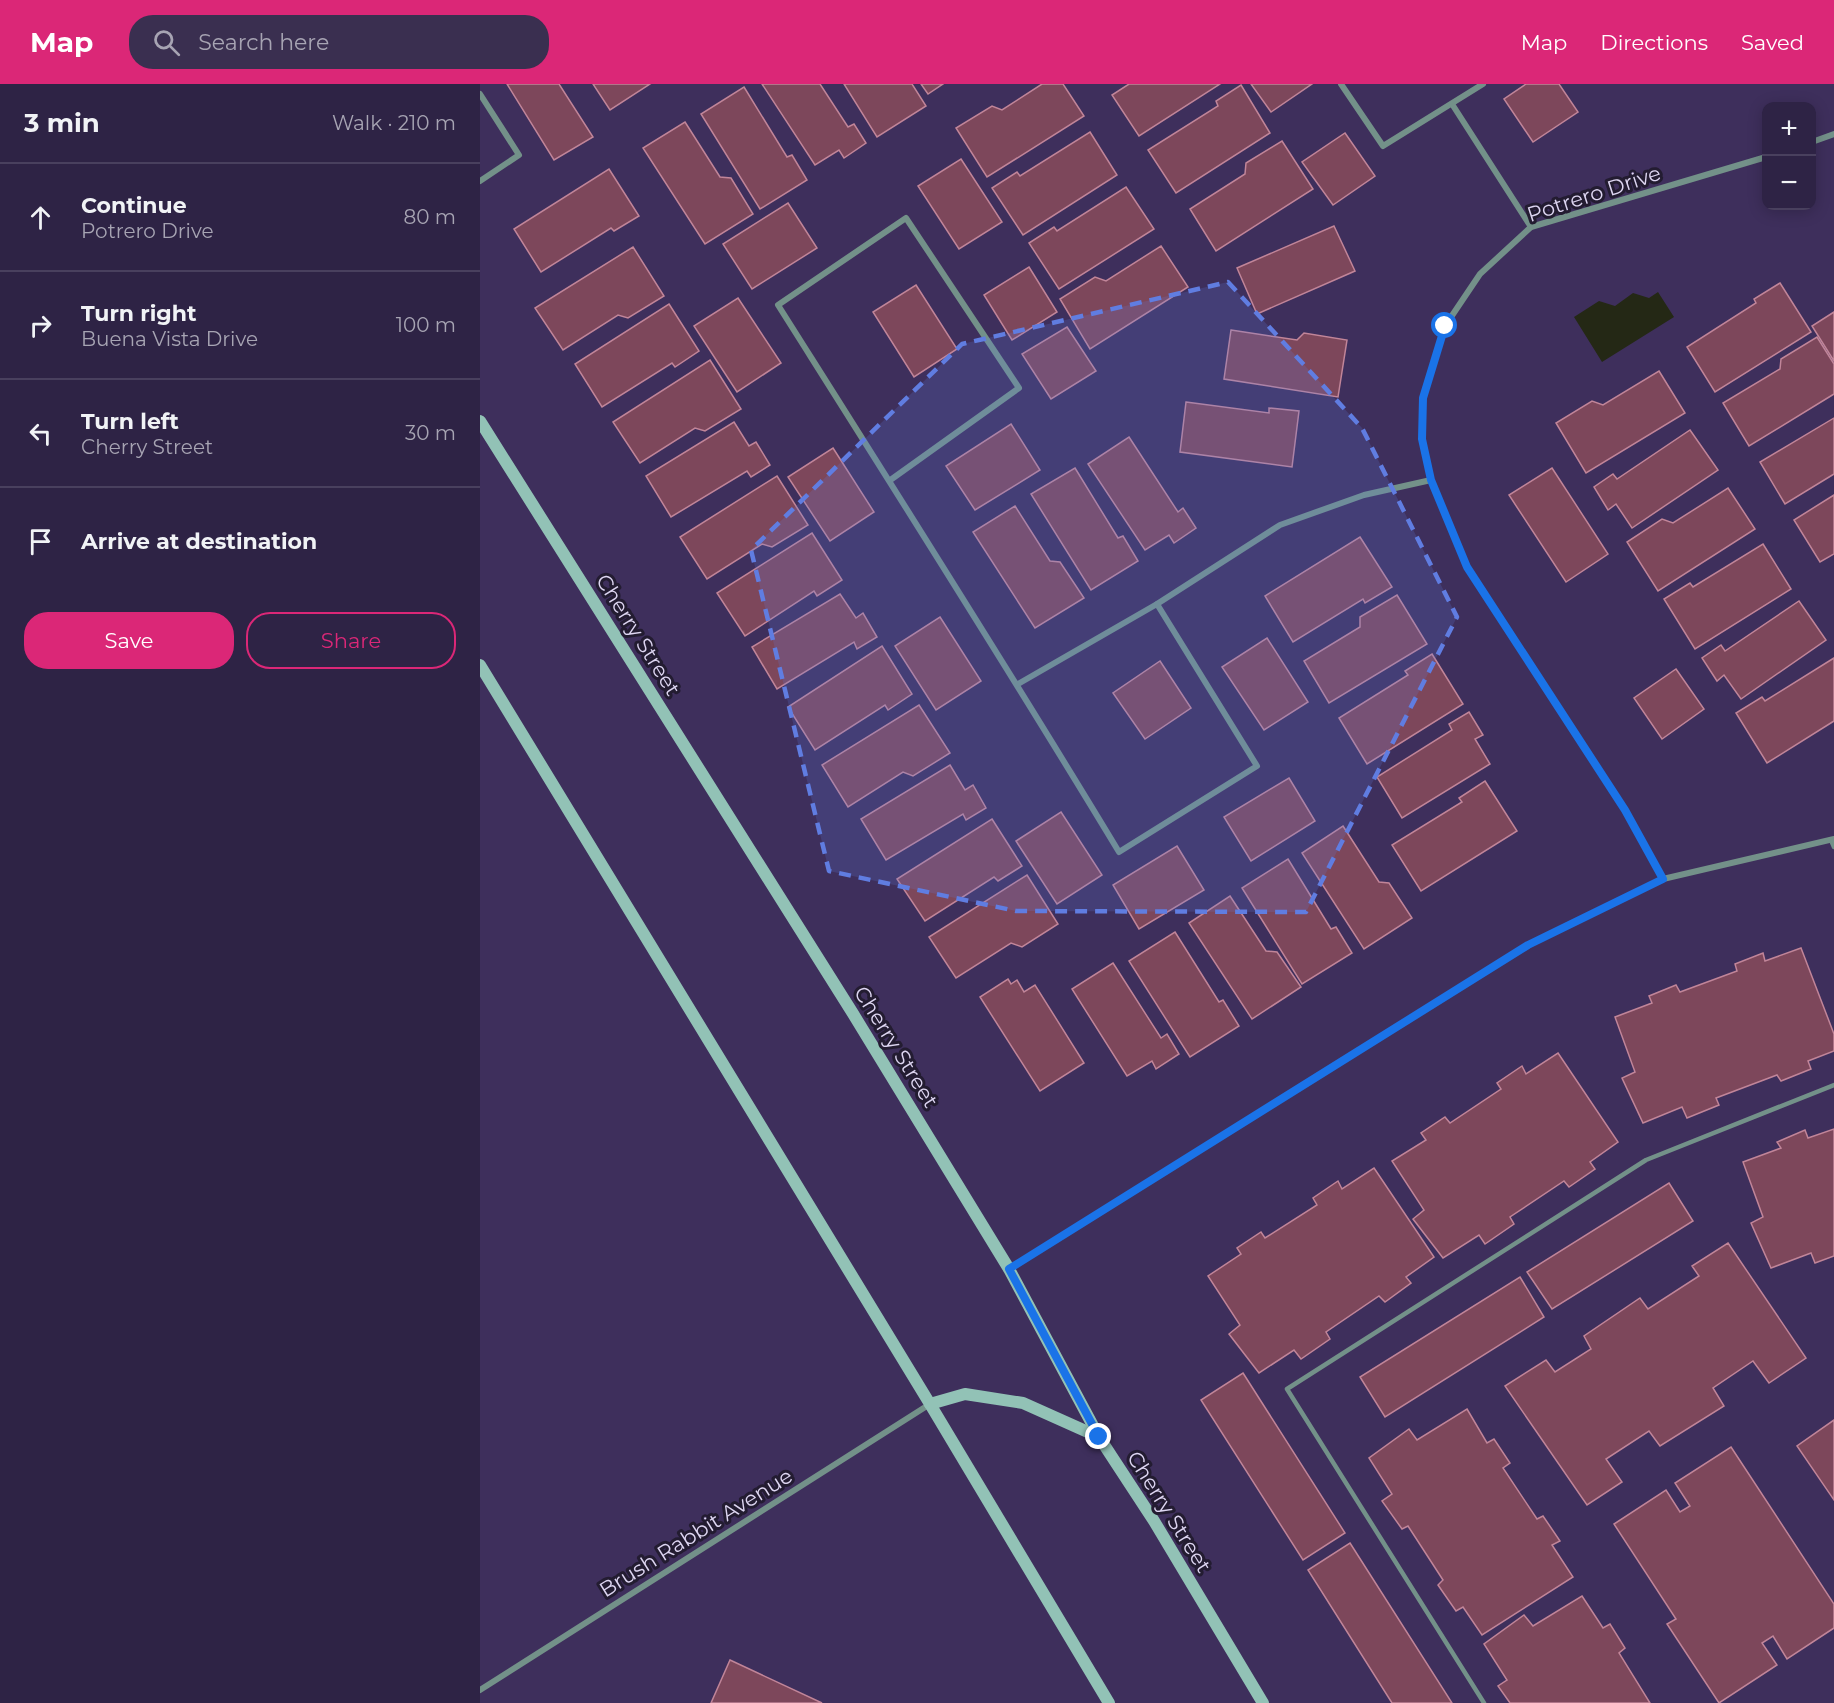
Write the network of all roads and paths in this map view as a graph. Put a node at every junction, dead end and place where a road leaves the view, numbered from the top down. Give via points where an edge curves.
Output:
1 (1341, 84) edge
2 (1483, 84) edge
3 (480, 94) edge
4 (1452, 104) junction
5 (1834, 134) edge
6 (1816, 141) edge
7 (1762, 158) edge
8 (480, 181) edge
9 (1531, 226) junction
10 (480, 420) edge
11 (1431, 480) junction
12 (889, 481) junction
13 (1157, 604) junction
14 (480, 665) edge
15 (1018, 684) junction
16 (1833, 839) edge
17 (1834, 847) edge
18 (1663, 879) junction
19 (1834, 1085) edge
20 (1009, 1269) junction
21 (930, 1404) junction
22 (1099, 1437) junction
23 (480, 1690) edge
24 (1109, 1703) edge
25 (1263, 1703) edge
26 (1484, 1703) edge

1 - 4 street via 1383,146
2 - 4 street
3 - 8 street via 519,155
4 - 9 street
5 - 6 street
7 - 9 street, Potrero Drive
9 - 11 street, Potrero Drive via 1480,274 1445,326 1423,398 1422,439
10 - 20 main road, Cherry Street
11 - 13 street via 1364,495 1280,525
11 - 18 street, Potrero Drive via 1467,567 1625,810
12 - 12 street via 1019,388 906,218 778,305
12 - 15 street
13 - 15 street
13 - 15 street via 1257,766 1119,852
14 - 21 main road
16 - 17 lane
16 - 18 street
18 - 20 street via 1528,945
19 - 26 lane via 1646,1160 1287,1389
20 - 22 main road, Cherry Street
21 - 22 main road via 965,1394 1023,1403
21 - 23 street, Brush Rabbit Avenue
21 - 24 main road
22 - 25 main road, Cherry Street

